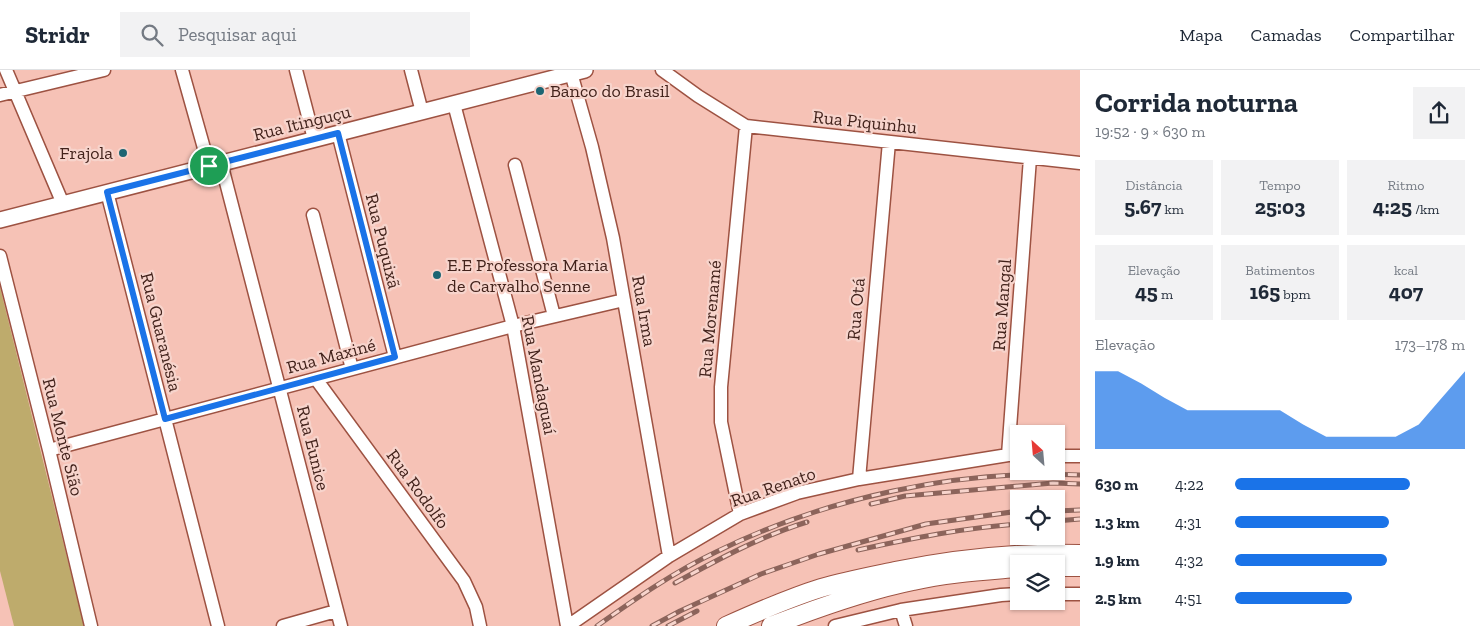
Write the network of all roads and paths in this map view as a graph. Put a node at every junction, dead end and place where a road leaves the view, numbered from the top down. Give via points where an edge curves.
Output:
1 (6, 70) edge
2 (104, 70) edge
3 (182, 70) edge
4 (296, 70) edge
5 (411, 70) edge
6 (662, 70) edge
7 (568, 73) edge
8 (14, 92) junction
9 (0, 95) edge
10 (454, 104) junction
11 (422, 112) junction
12 (746, 126) junction
13 (338, 133) junction
14 (314, 139) junction
15 (889, 142) junction
16 (1030, 158) junction
17 (1080, 163) edge
18 (215, 165) junction
19 (515, 165) dead end
20 (107, 192) junction
21 (63, 204) junction
22 (313, 215) dead end
23 (0, 220) edge
24 (0, 256) edge
25 (624, 300) junction
26 (554, 316) junction
27 (513, 326) junction
28 (395, 357) junction
29 (352, 369) junction
30 (316, 379) junction
31 (280, 388) junction
32 (165, 419) junction
33 (1016, 425) edge
34 (49, 450) junction
35 (1010, 456) edge
36 (1065, 456) edge
37 (1080, 456) edge
38 (858, 479) junction
39 (740, 514) junction
40 (1080, 554) edge
41 (669, 556) junction
42 (1065, 567) edge
43 (1080, 567) edge
44 (1010, 569) edge
45 (1010, 594) edge
46 (1065, 594) edge
47 (1080, 594) edge
48 (336, 610) junction
49 (901, 610) junction
50 (91, 626) edge
51 (218, 626) edge
52 (283, 626) edge
53 (341, 626) edge
54 (480, 626) edge
55 (567, 626) edge
56 (726, 626) edge
57 (771, 626) edge
58 (835, 626) edge
59 (906, 626) edge

1 - 8 street
2 - 8 street
3 - 18 street, Rua Eunice
4 - 14 street
5 - 11 street
6 - 12 street, Rua Piquinhu
7 - 10 main road, Rua Itinguçu
7 - 25 street, Rua Irma via 592,147
8 - 9 street
8 - 21 street
10 - 11 main road, Rua Itinguçu
10 - 27 street, Rua Mandaguaí
11 - 13 main road, Rua Itinguçu
12 - 15 street, Rua Piquinhu
12 - 39 street, Rua Morenamé via 721,387 721,422
13 - 14 main road, Rua Itinguçu
13 - 28 street, Rua Puquixã
14 - 18 main road, Rua Itinguçu
15 - 16 street, Rua Piquinhu
15 - 38 street, Rua Otá
16 - 17 street, Rua Piquinhu
16 - 33 street, Rua Mangal
18 - 20 main road, Rua Itinguçu
18 - 31 street, Rua Eunice
19 - 26 street
20 - 21 main road, Rua Itinguçu
20 - 32 street, Rua Guaranésia
21 - 23 main road, Rua Itinguçu
22 - 29 street
24 - 34 street, Rua Monte Sião
25 - 26 street, Rua Maxiné
25 - 41 street, Rua Irma
26 - 27 street, Rua Maxiné
27 - 28 street, Rua Maxiné
27 - 55 street, Rua Mandaguaí
28 - 29 street, Rua Maxiné
29 - 30 street, Rua Maxiné
30 - 31 street, Rua Maxiné
30 - 54 street, Rua Rodolfo via 464,581 476,607
31 - 32 street, Rua Maxiné
31 - 48 street, Rua Eunice
32 - 34 street, Rua Maxiné
32 - 51 street, Rua Guaranésia
34 - 50 street, Rua Monte Sião
35 - 38 street, Rua Renato
36 - 37 street
38 - 39 street, Rua Renato via 797,493
39 - 41 street, Rua Renato
40 - 56 highway via 1016,554 873,575 781,602
41 - 55 street, Rua Renato
42 - 43 highway
44 - 57 highway via 914,580
45 - 49 street
46 - 47 street
48 - 52 street
48 - 53 street, Rua Eunice
49 - 58 street
49 - 59 street

